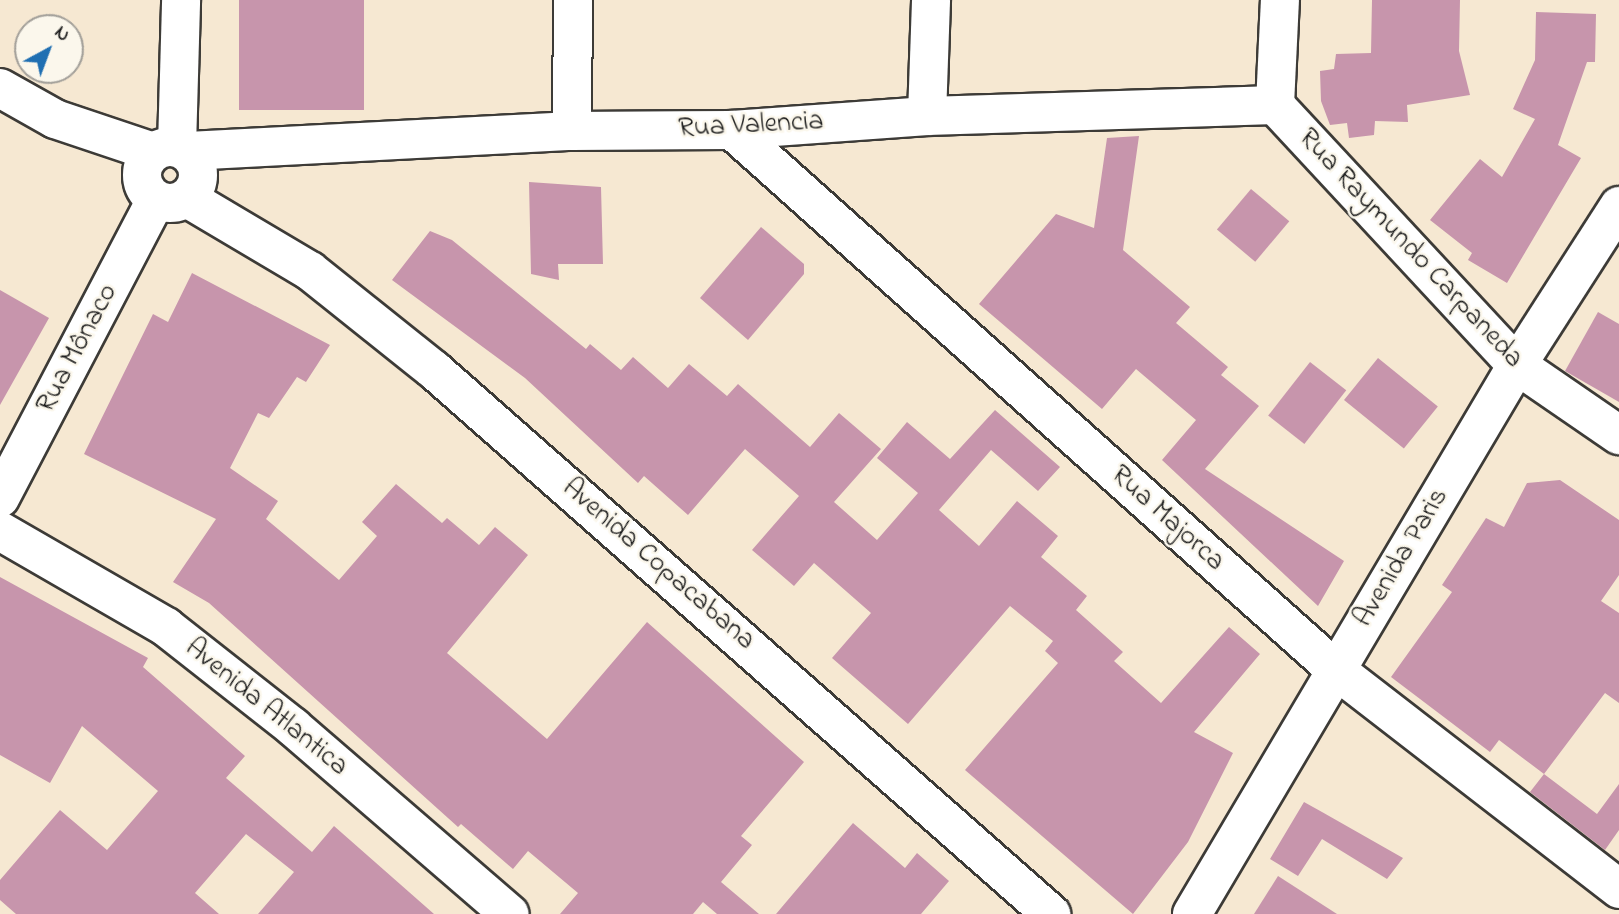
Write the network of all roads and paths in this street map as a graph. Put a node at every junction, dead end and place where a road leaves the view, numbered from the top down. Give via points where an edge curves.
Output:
1 (181, 0) edge
2 (573, 0) edge
3 (930, 0) edge
4 (1280, 0) edge
5 (0, 88) edge
6 (1275, 105) junction
7 (927, 116) junction
8 (732, 130) junction
9 (572, 131) junction
10 (175, 172) junction
11 (1619, 206) edge
12 (1517, 365) junction
13 (1619, 435) edge
14 (0, 498) edge
15 (0, 531) edge
16 (1336, 670) junction
17 (1619, 888) edge
18 (510, 914) edge
19 (1051, 914) edge
20 (1192, 914) edge

1 - 10 street
2 - 9 street
3 - 7 street
4 - 6 street
5 - 10 street, Avenida Copacabana via 55,119 89,130
6 - 7 street, Rua Valencia
6 - 12 street, Rua Raymundo Carpaneda
7 - 8 street, Rua Valencia
8 - 9 street, Rua Valencia
8 - 16 street, Rua Majorca
9 - 10 street, Rua Valencia via 227,148
10 - 14 street, Rua Mônaco
10 - 19 street, Avenida Copacabana via 249,234 310,271 434,370
11 - 12 street, Avenida Paris
12 - 13 street, Rua Raymundo Carpaneda
12 - 16 street, Avenida Paris
15 - 18 street, Avenida Atlantica via 166,627 293,727
16 - 17 street, Rua Majorca
16 - 20 street, Avenida Paris

